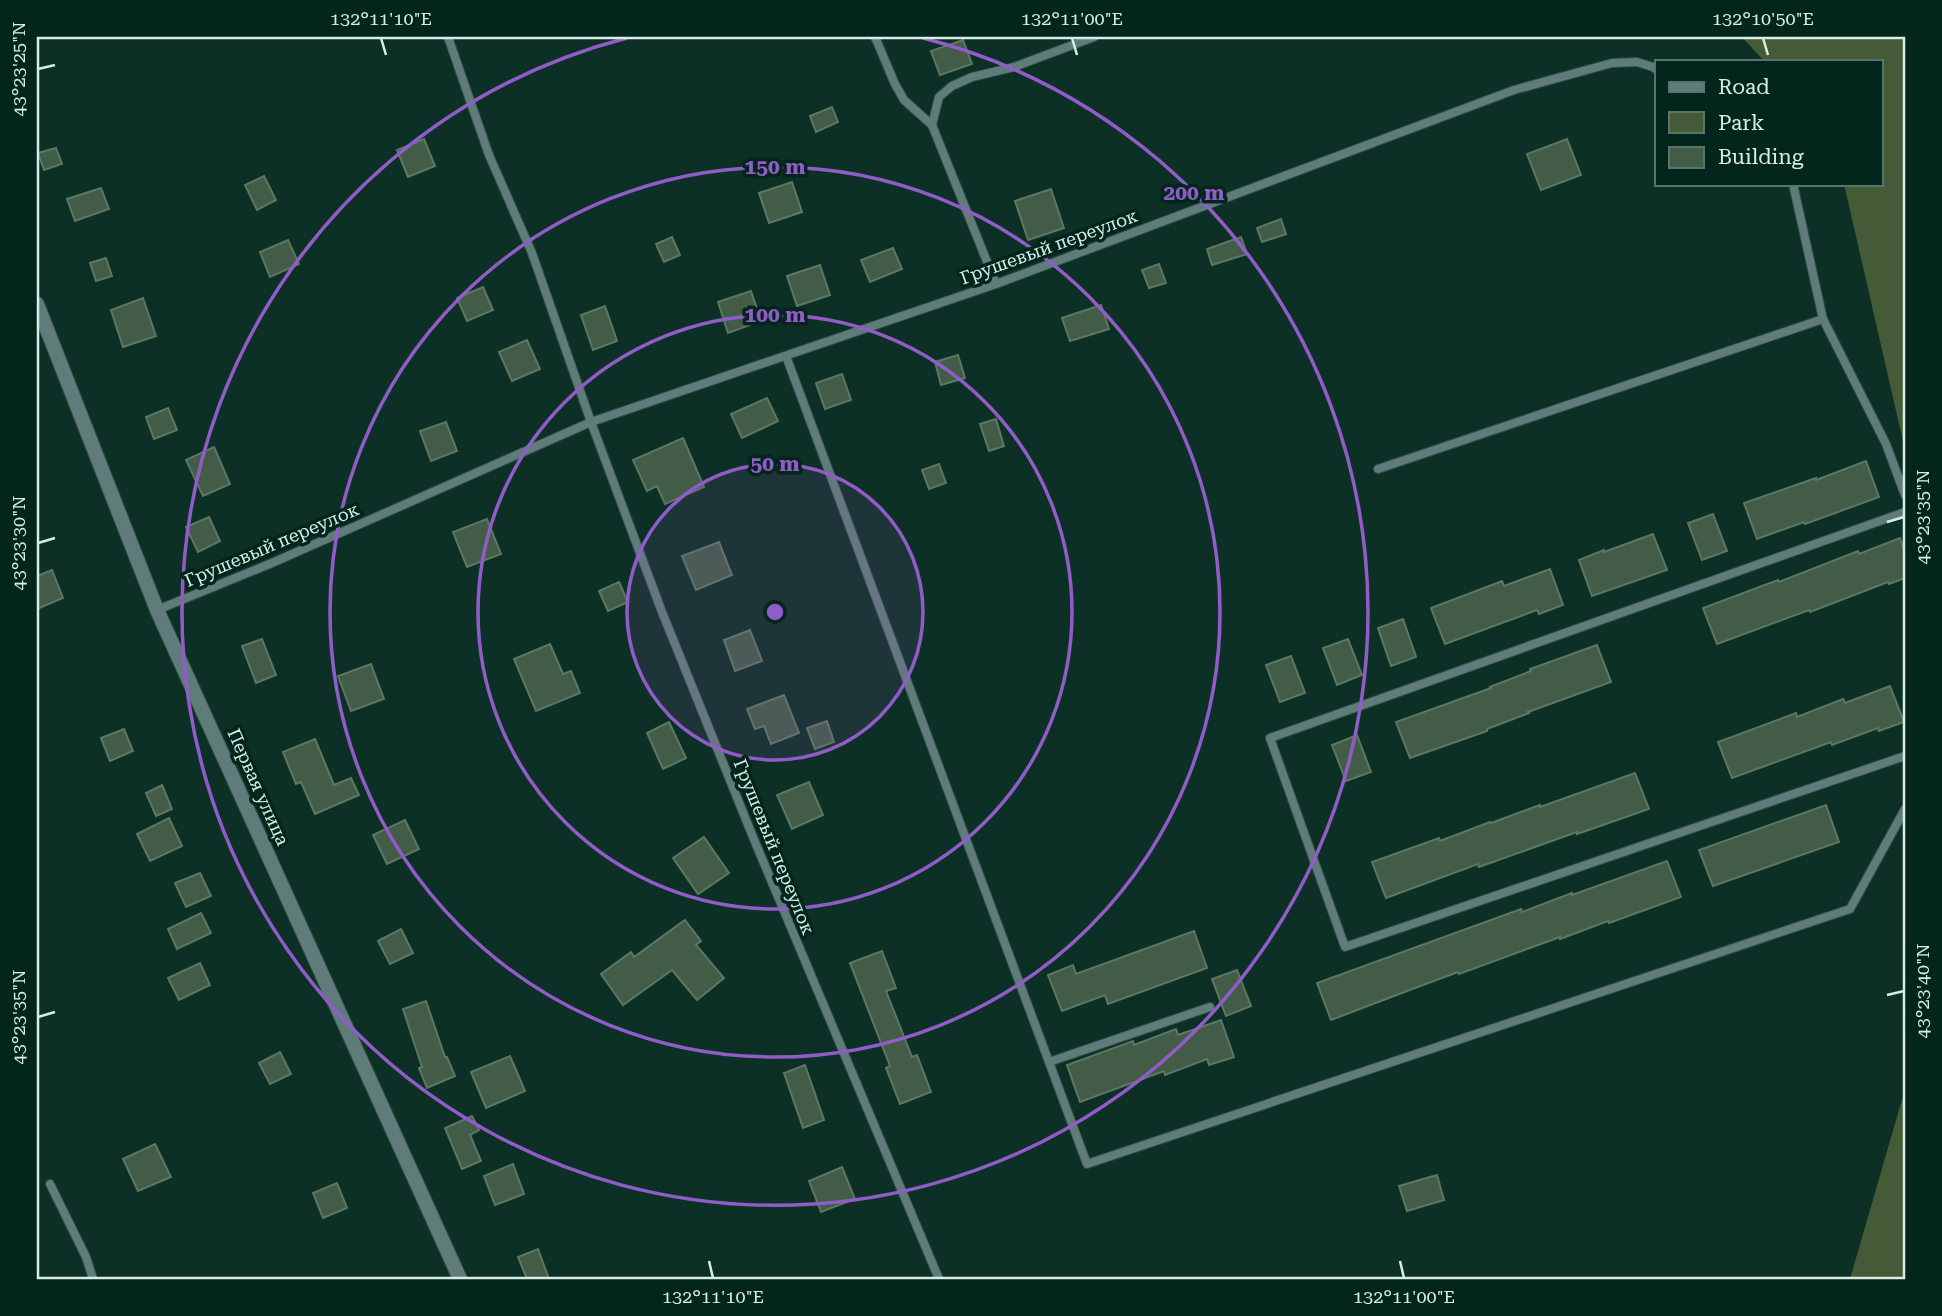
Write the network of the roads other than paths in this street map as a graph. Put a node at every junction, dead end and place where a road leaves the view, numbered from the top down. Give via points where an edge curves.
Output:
1 (448, 37) edge
2 (875, 37) edge
3 (1094, 37) edge
4 (1655, 69) edge
5 (932, 125) junction
6 (1793, 186) edge
7 (996, 284) junction
8 (37, 304) edge
9 (1823, 319) junction
10 (786, 356) junction
11 (591, 422) junction
12 (1378, 469) dead end
13 (1905, 495) edge
14 (1905, 512) edge
15 (157, 610) junction
16 (1905, 756) edge
17 (1905, 809) edge
18 (1210, 1007) dead end
19 (1049, 1062) junction
20 (50, 1184) dead end
21 (93, 1279) edge
22 (460, 1279) edge
23 (939, 1279) edge

1 - 11 lane, Грушевый переулок via 489,155 532,253
2 - 5 lane via 904,100
3 - 5 lane via 952,86 939,97
4 - 7 lane, Грушевый переулок via 1637,62 1612,63 1514,90
5 - 7 lane
6 - 9 lane
7 - 10 lane, Грушевый переулок
8 - 15 street, Первая улица
9 - 12 lane
9 - 13 lane via 1886,444
10 - 11 lane, Грушевый переулок
10 - 19 lane
11 - 15 lane, Грушевый переулок via 272,564
11 - 23 lane, Грушевый переулок via 750,829
14 - 16 lane via 1270,738 1345,947
15 - 22 street, Первая улица
17 - 19 lane via 1850,909 1087,1164
18 - 19 lane
20 - 21 lane

